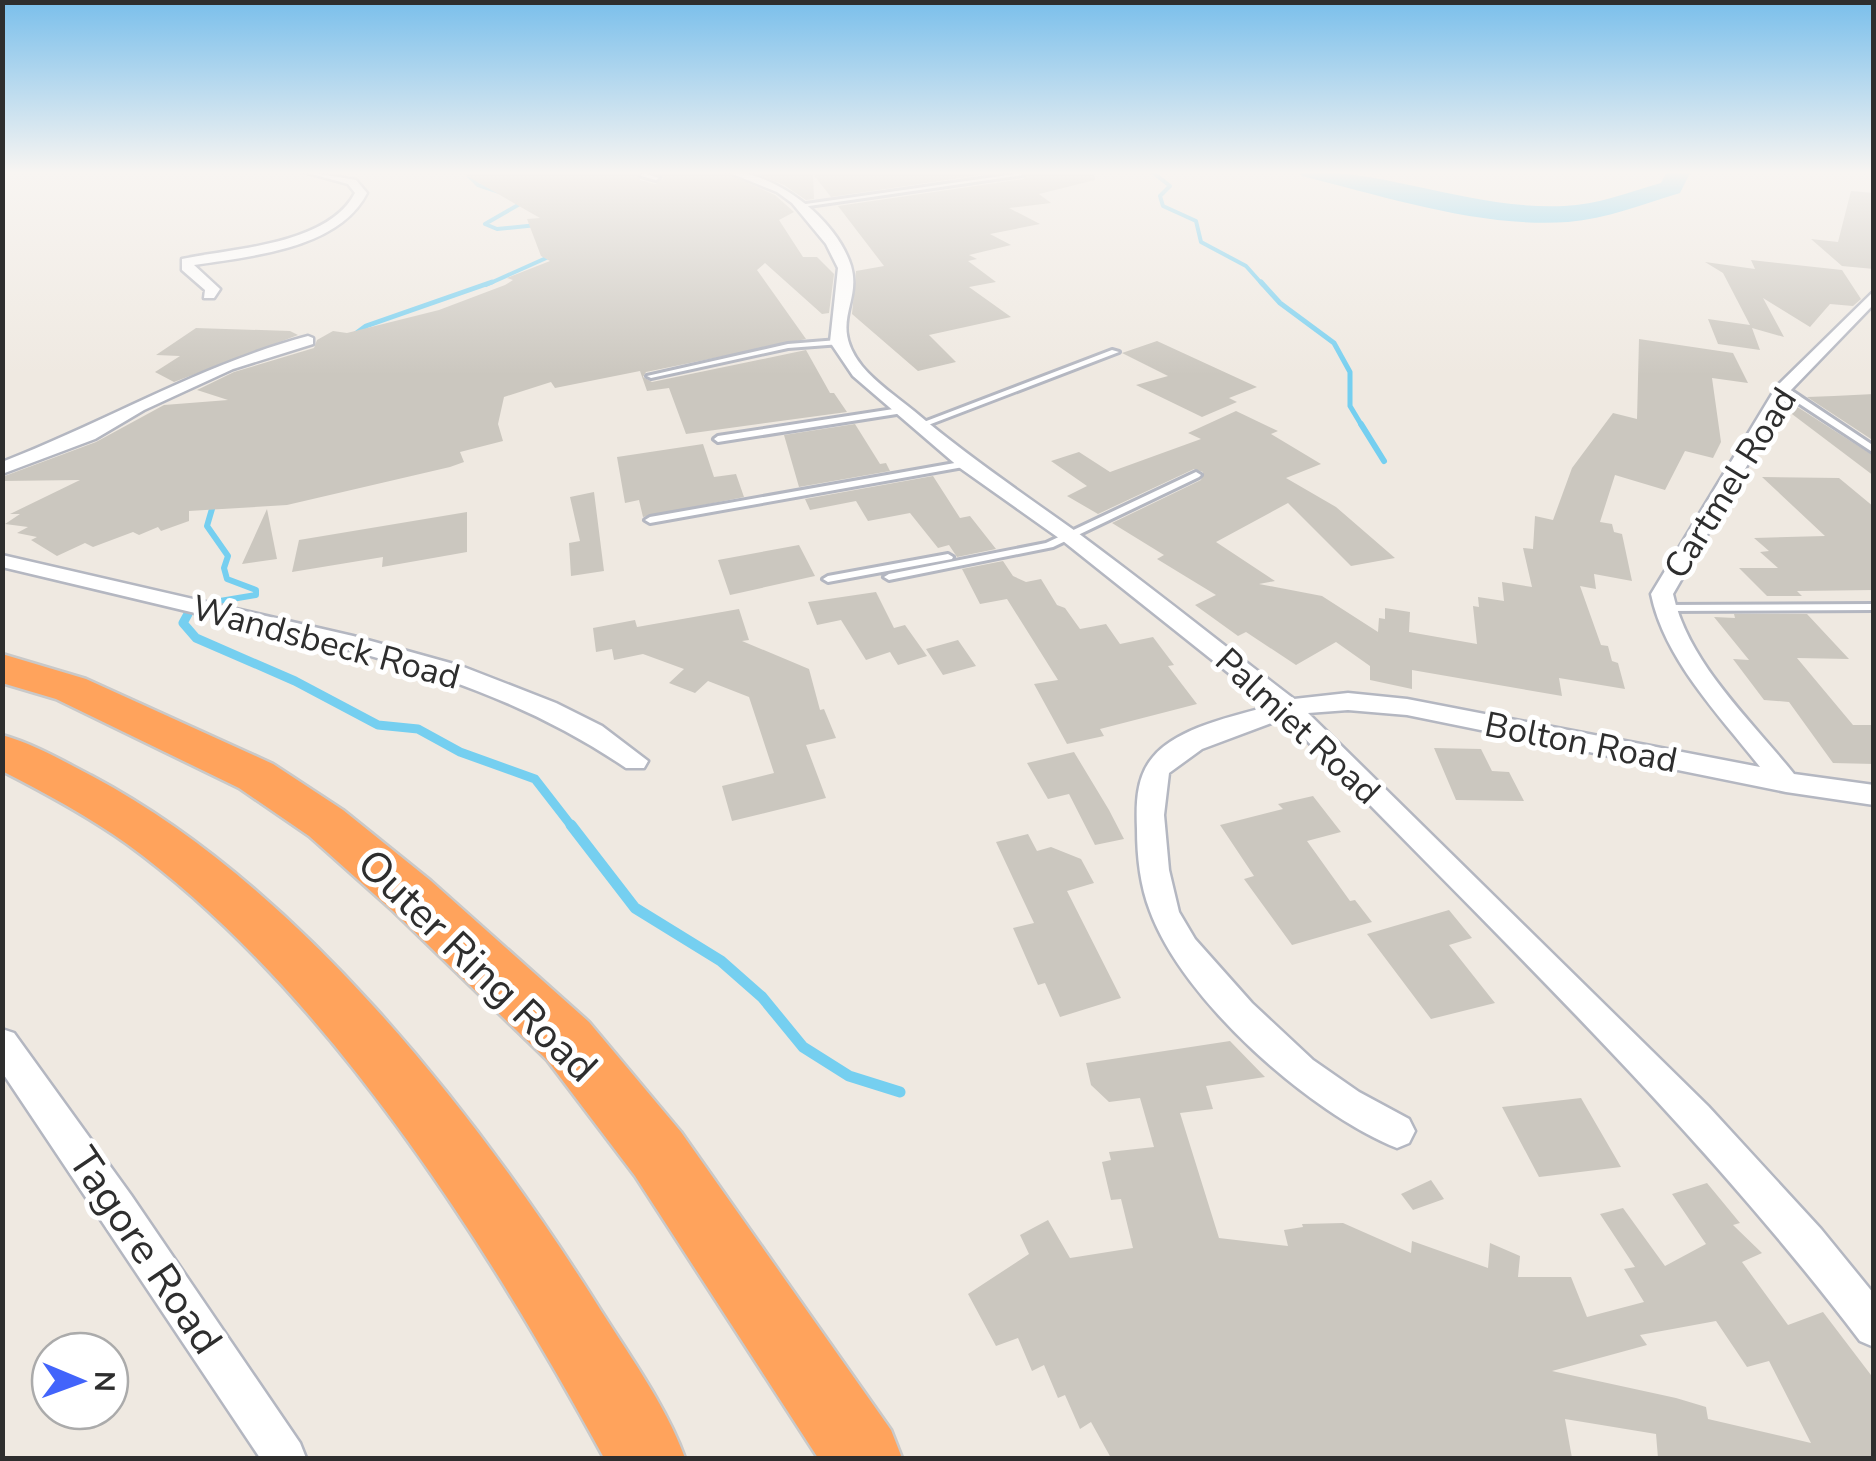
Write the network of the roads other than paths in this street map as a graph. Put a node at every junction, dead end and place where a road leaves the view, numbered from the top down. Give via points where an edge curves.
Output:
1 (290, 239) edge
2 (829, 239) edge
3 (1874, 294) edge
4 (209, 295) dead end
5 (308, 341) dead end
6 (838, 342) junction
7 (1116, 352) dead end
8 (651, 376) dead end
9 (1783, 389) junction
10 (910, 418) junction
11 (718, 439) dead end
12 (1874, 450) edge
13 (966, 464) junction
14 (2, 468) edge
15 (1196, 474) dead end
16 (650, 520) dead end
17 (1067, 535) junction
18 (2, 562) edge
19 (889, 577) dead end
20 (828, 578) dead end
21 (1874, 607) edge
22 (1661, 608) junction
23 (2, 668) edge
24 (1288, 707) junction
25 (2, 752) edge
26 (635, 761) dead end
27 (1786, 782) junction
28 (1874, 795) edge
29 (2, 1044) edge
30 (1397, 1132) dead end
31 (1874, 1327) edge
32 (286, 1458) edge
33 (646, 1458) edge
34 (863, 1458) edge

1 - 4 street via 187,262 213,289
2 - 6 street via 845,268
3 - 9 street, Cartmel Road
5 - 14 street via 227,366 89,436
6 - 8 lane via 788,346
6 - 10 street, Palmiet Road via 847,360
7 - 10 lane
9 - 12 lane
9 - 22 street, Cartmel Road via 1667,583
10 - 11 lane
10 - 13 street, Palmiet Road
13 - 16 lane
13 - 17 street, Palmiet Road
15 - 17 lane
17 - 19 lane
17 - 20 lane
17 - 24 street, Palmiet Road
18 - 26 street, Wandsbeck Road via 378,649 595,730
21 - 22 lane
22 - 27 street, Cartmel Road
23 - 34 highway, Outer Ring Road via 71,689 256,776 326,823 412,896 568,1041 658,1154
24 - 27 street, Bolton Road via 1353,701 1397,707
24 - 30 street, Bolton Road via 1192,742 1158,768 1150,788 1158,893 1181,947 1272,1048 1353,1111
24 - 31 street, Palmiet Road via 1696,1118
25 - 33 highway via 68,783 164,846 278,946 364,1038 489,1198
27 - 28 street, Bolton Road
29 - 32 street, Tagore Road

